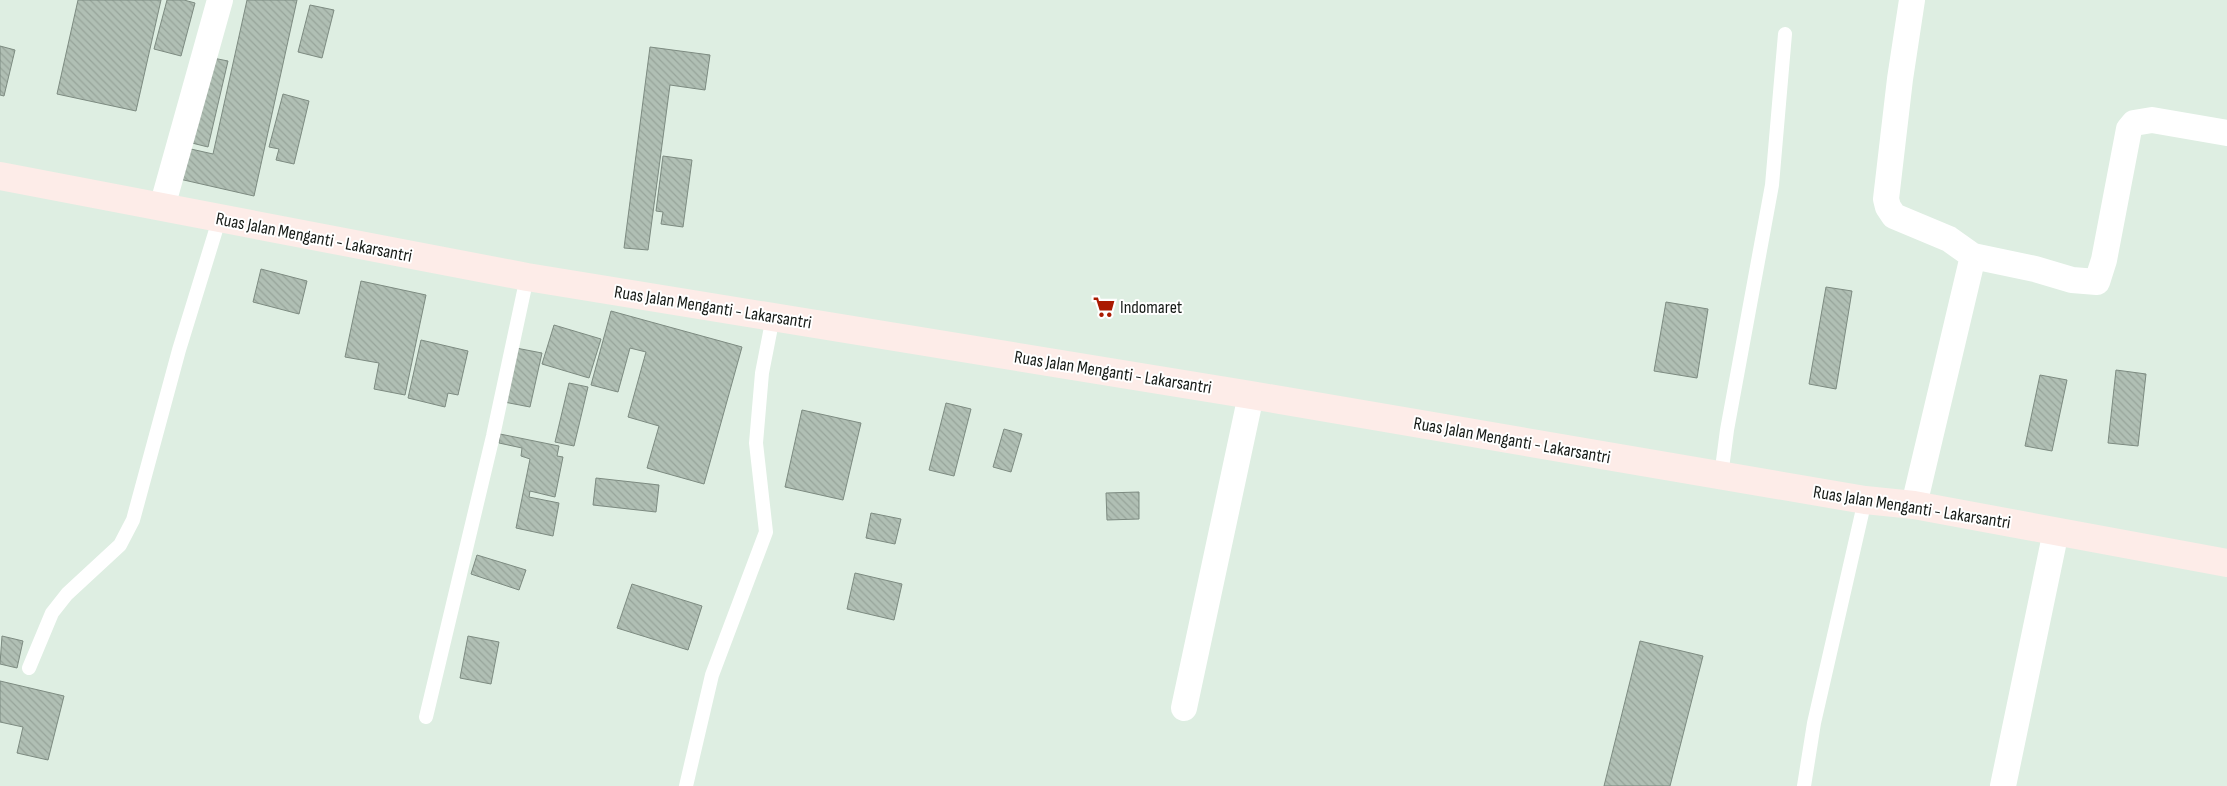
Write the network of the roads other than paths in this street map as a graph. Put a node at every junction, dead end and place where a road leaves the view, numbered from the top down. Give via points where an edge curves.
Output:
1 (220, 0) edge
2 (1912, 0) edge
3 (1785, 34) dead end
4 (2227, 133) edge
5 (0, 176) edge
6 (162, 207) junction
7 (219, 220) junction
8 (1973, 256) junction
9 (527, 277) junction
10 (773, 317) junction
11 (1251, 395) junction
12 (1721, 476) junction
13 (1865, 500) junction
14 (1914, 505) junction
15 (2056, 531) junction
16 (2227, 563) edge
17 (30, 668) dead end
18 (1184, 708) dead end
19 (426, 717) dead end
20 (686, 786) edge
21 (1804, 786) edge
22 (2003, 786) edge

1 - 6 street
2 - 8 street via 1886,199 1894,216 1949,239
3 - 12 lane via 1772,185
4 - 8 street via 2152,120 2134,123 2130,129 2097,282 2072,280
5 - 6 main road, Ruas Jalan Menganti - Lakarsantri
6 - 7 main road, Ruas Jalan Menganti - Lakarsantri
7 - 9 main road, Ruas Jalan Menganti - Lakarsantri
7 - 17 lane via 179,350 133,520 120,545 67,594 52,614
8 - 14 street
9 - 10 main road, Ruas Jalan Menganti - Lakarsantri
9 - 19 lane
10 - 11 main road, Ruas Jalan Menganti - Lakarsantri
10 - 20 lane via 762,373 756,443 766,532 712,675
11 - 12 main road, Ruas Jalan Menganti - Lakarsantri
11 - 18 street
12 - 13 main road, Ruas Jalan Menganti - Lakarsantri
13 - 14 main road, Ruas Jalan Menganti - Lakarsantri
13 - 21 lane via 1814,723
14 - 15 main road, Ruas Jalan Menganti - Lakarsantri
15 - 16 main road, Ruas Jalan Menganti - Lakarsantri
15 - 22 street

